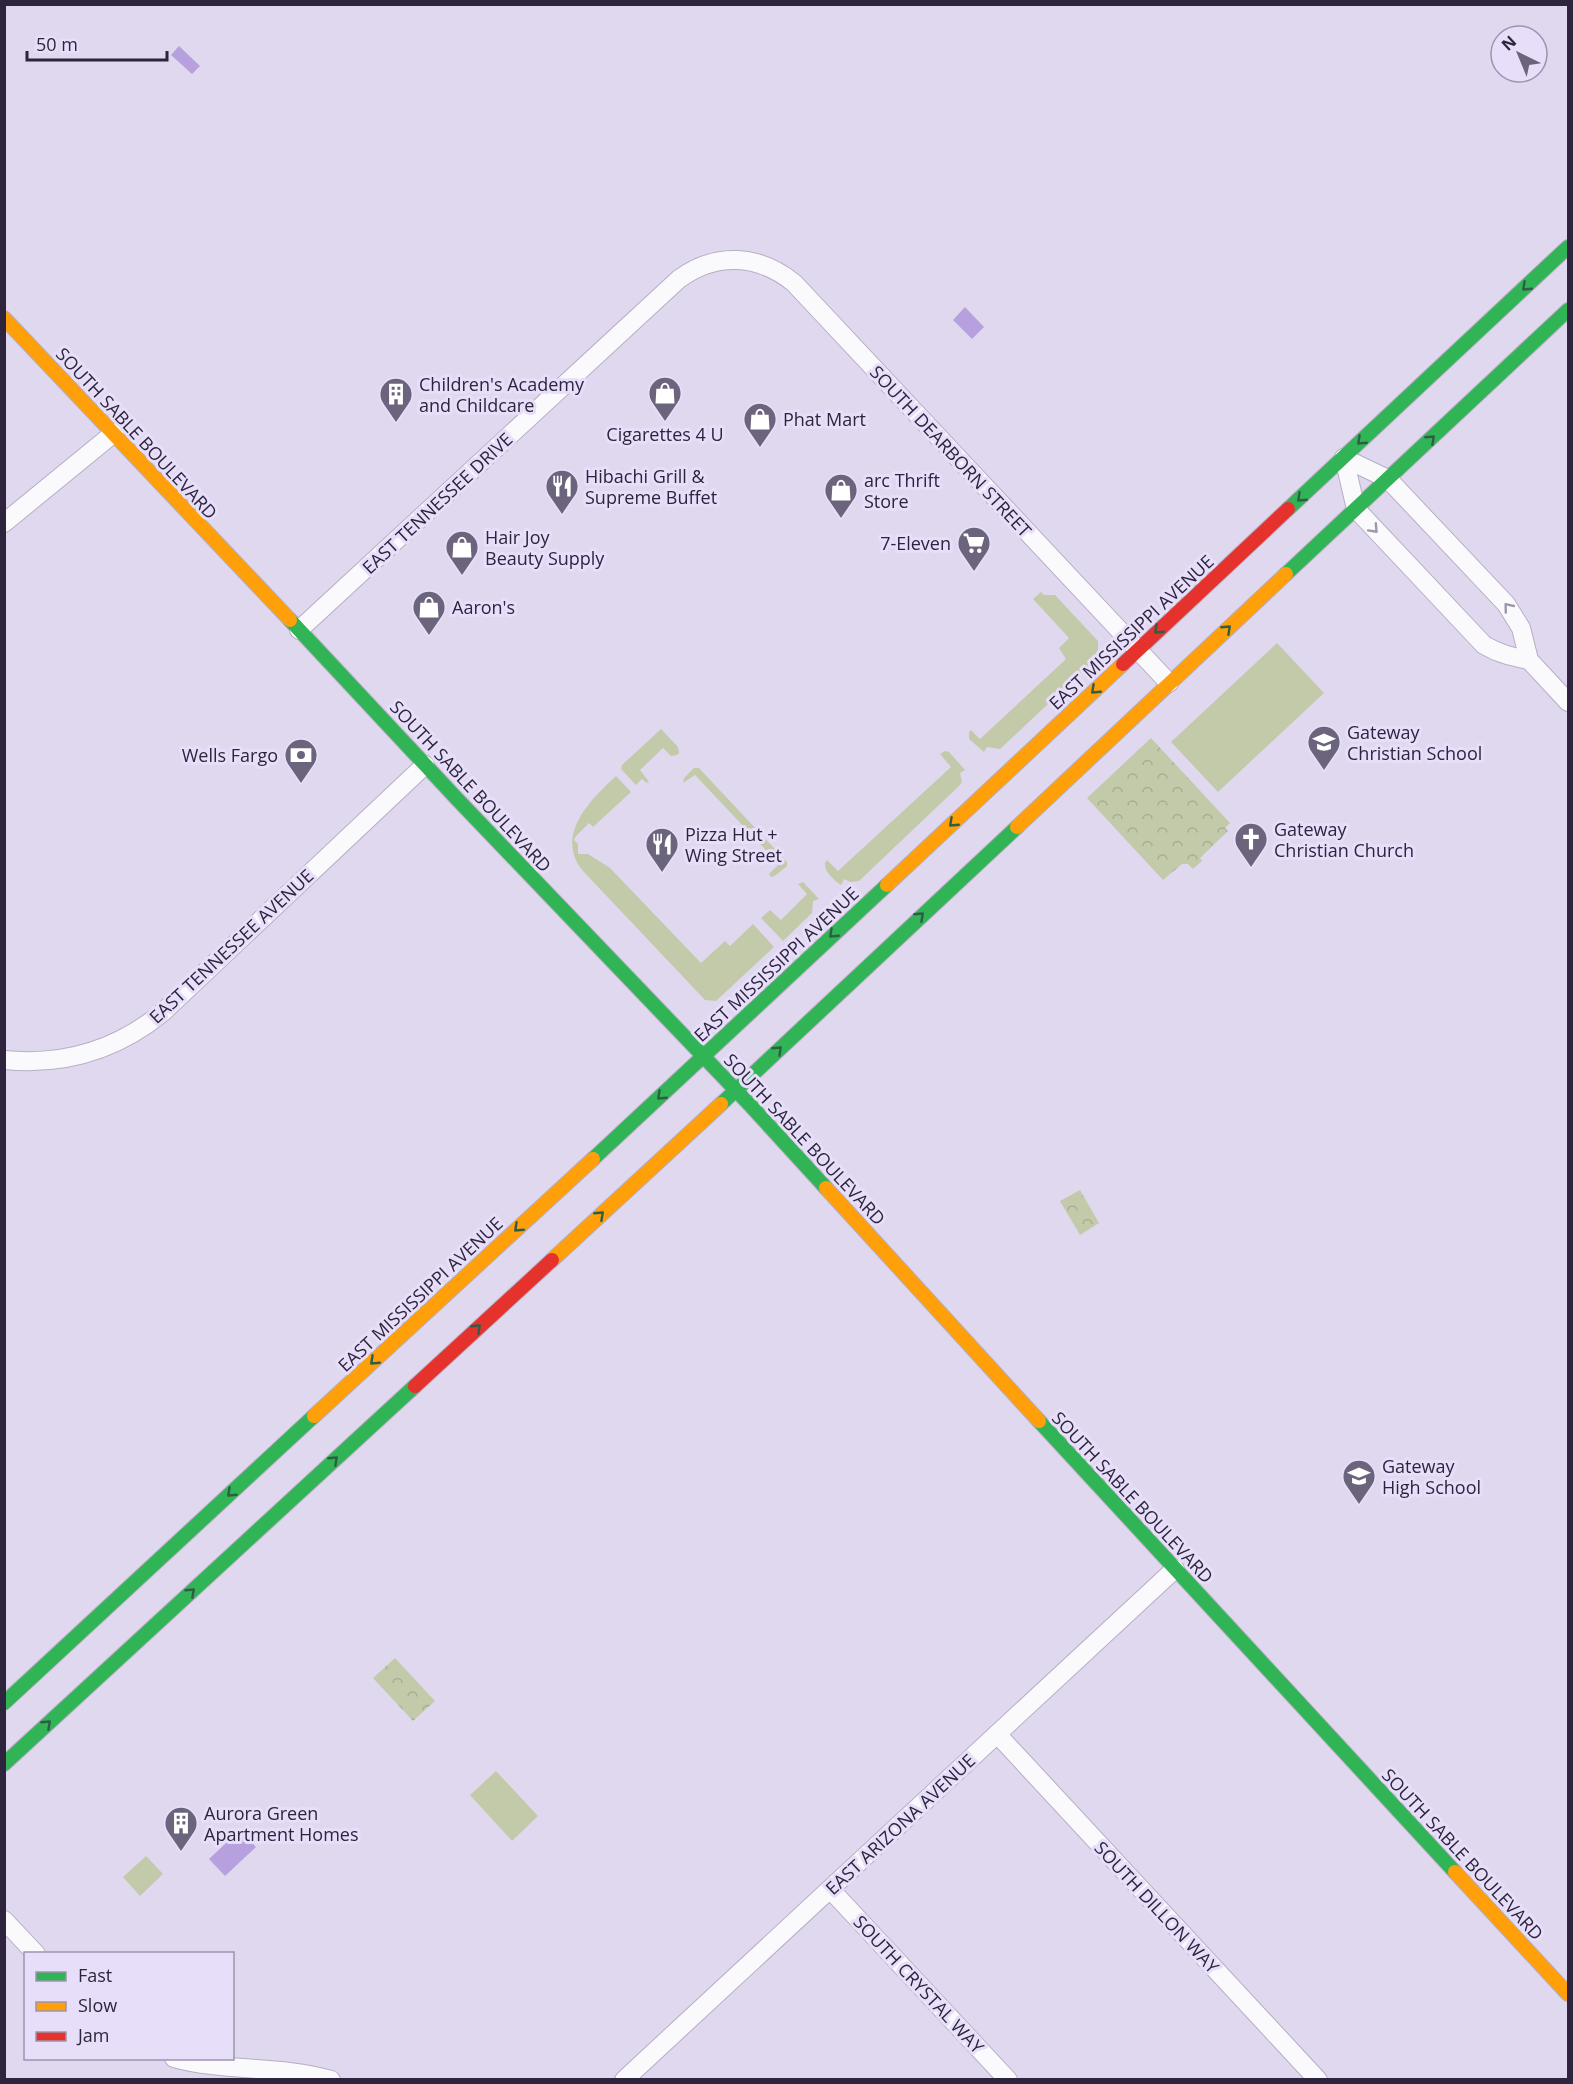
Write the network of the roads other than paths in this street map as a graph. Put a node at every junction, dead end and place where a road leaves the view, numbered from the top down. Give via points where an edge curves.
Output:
1 (1569, 247) edge
2 (712, 262) joint
3 (1569, 310) edge
4 (4, 318) edge
5 (114, 434) junction
6 (1344, 458) junction
7 (1388, 479) junction
8 (1356, 509) junction
9 (4, 523) edge
10 (300, 630) junction
11 (1137, 650) junction
12 (1529, 660) junction
13 (1169, 683) junction
14 (1569, 702) edge
15 (425, 765) junction
16 (704, 1056) junction
17 (4, 1060) edge
18 (735, 1090) junction
19 (1175, 1569) junction
20 (4, 1703) edge
21 (997, 1734) junction
22 (4, 1764) edge
23 (830, 1889) junction
24 (4, 1920) edge
25 (35, 1952) edge
26 (1569, 1994) edge
27 (184, 2060) edge
28 (331, 2079) edge
29 (624, 2079) edge
30 (1008, 2079) edge
31 (1318, 2079) edge

1 -> 6 main road, EAST MISSISSIPPI AVENUE
2 - 10 street, EAST TENNESSEE DRIVE via 690,271 666,290
2 - 11 street, SOUTH DEARBORN STREET via 748,261 776,270 794,283
7 -> 3 main road
4 - 5 main road, SOUTH SABLE BOULEVARD
5 - 9 street
5 - 10 main road, SOUTH SABLE BOULEVARD
6 - 7 street
6 - 8 street
6 -> 11 main road, EAST MISSISSIPPI AVENUE
7 - 8 main road
12 -> 7 street via 1521,628 1506,604
8 -> 12 street via 1484,645 1501,654
13 -> 8 main road
10 - 15 main road, SOUTH SABLE BOULEVARD
11 - 13 street, SOUTH DEARBORN STREET
11 -> 16 main road, EAST MISSISSIPPI AVENUE
12 - 14 street
18 -> 13 main road
15 - 16 main road, SOUTH SABLE BOULEVARD
15 - 17 street, EAST TENNESSEE AVENUE via 144,1028 89,1053 56,1060
16 - 18 main road, SOUTH SABLE BOULEVARD
16 -> 20 main road, EAST MISSISSIPPI AVENUE
18 - 19 main road, SOUTH SABLE BOULEVARD
22 -> 18 main road
19 - 21 street, EAST ARIZONA AVENUE
19 - 26 main road, SOUTH SABLE BOULEVARD
21 - 23 street, EAST ARIZONA AVENUE
21 - 31 street, SOUTH DILLON WAY
23 - 29 street, EAST ARIZONA AVENUE
23 - 30 street, SOUTH CRYSTAL WAY
24 - 25 street
27 - 28 street

